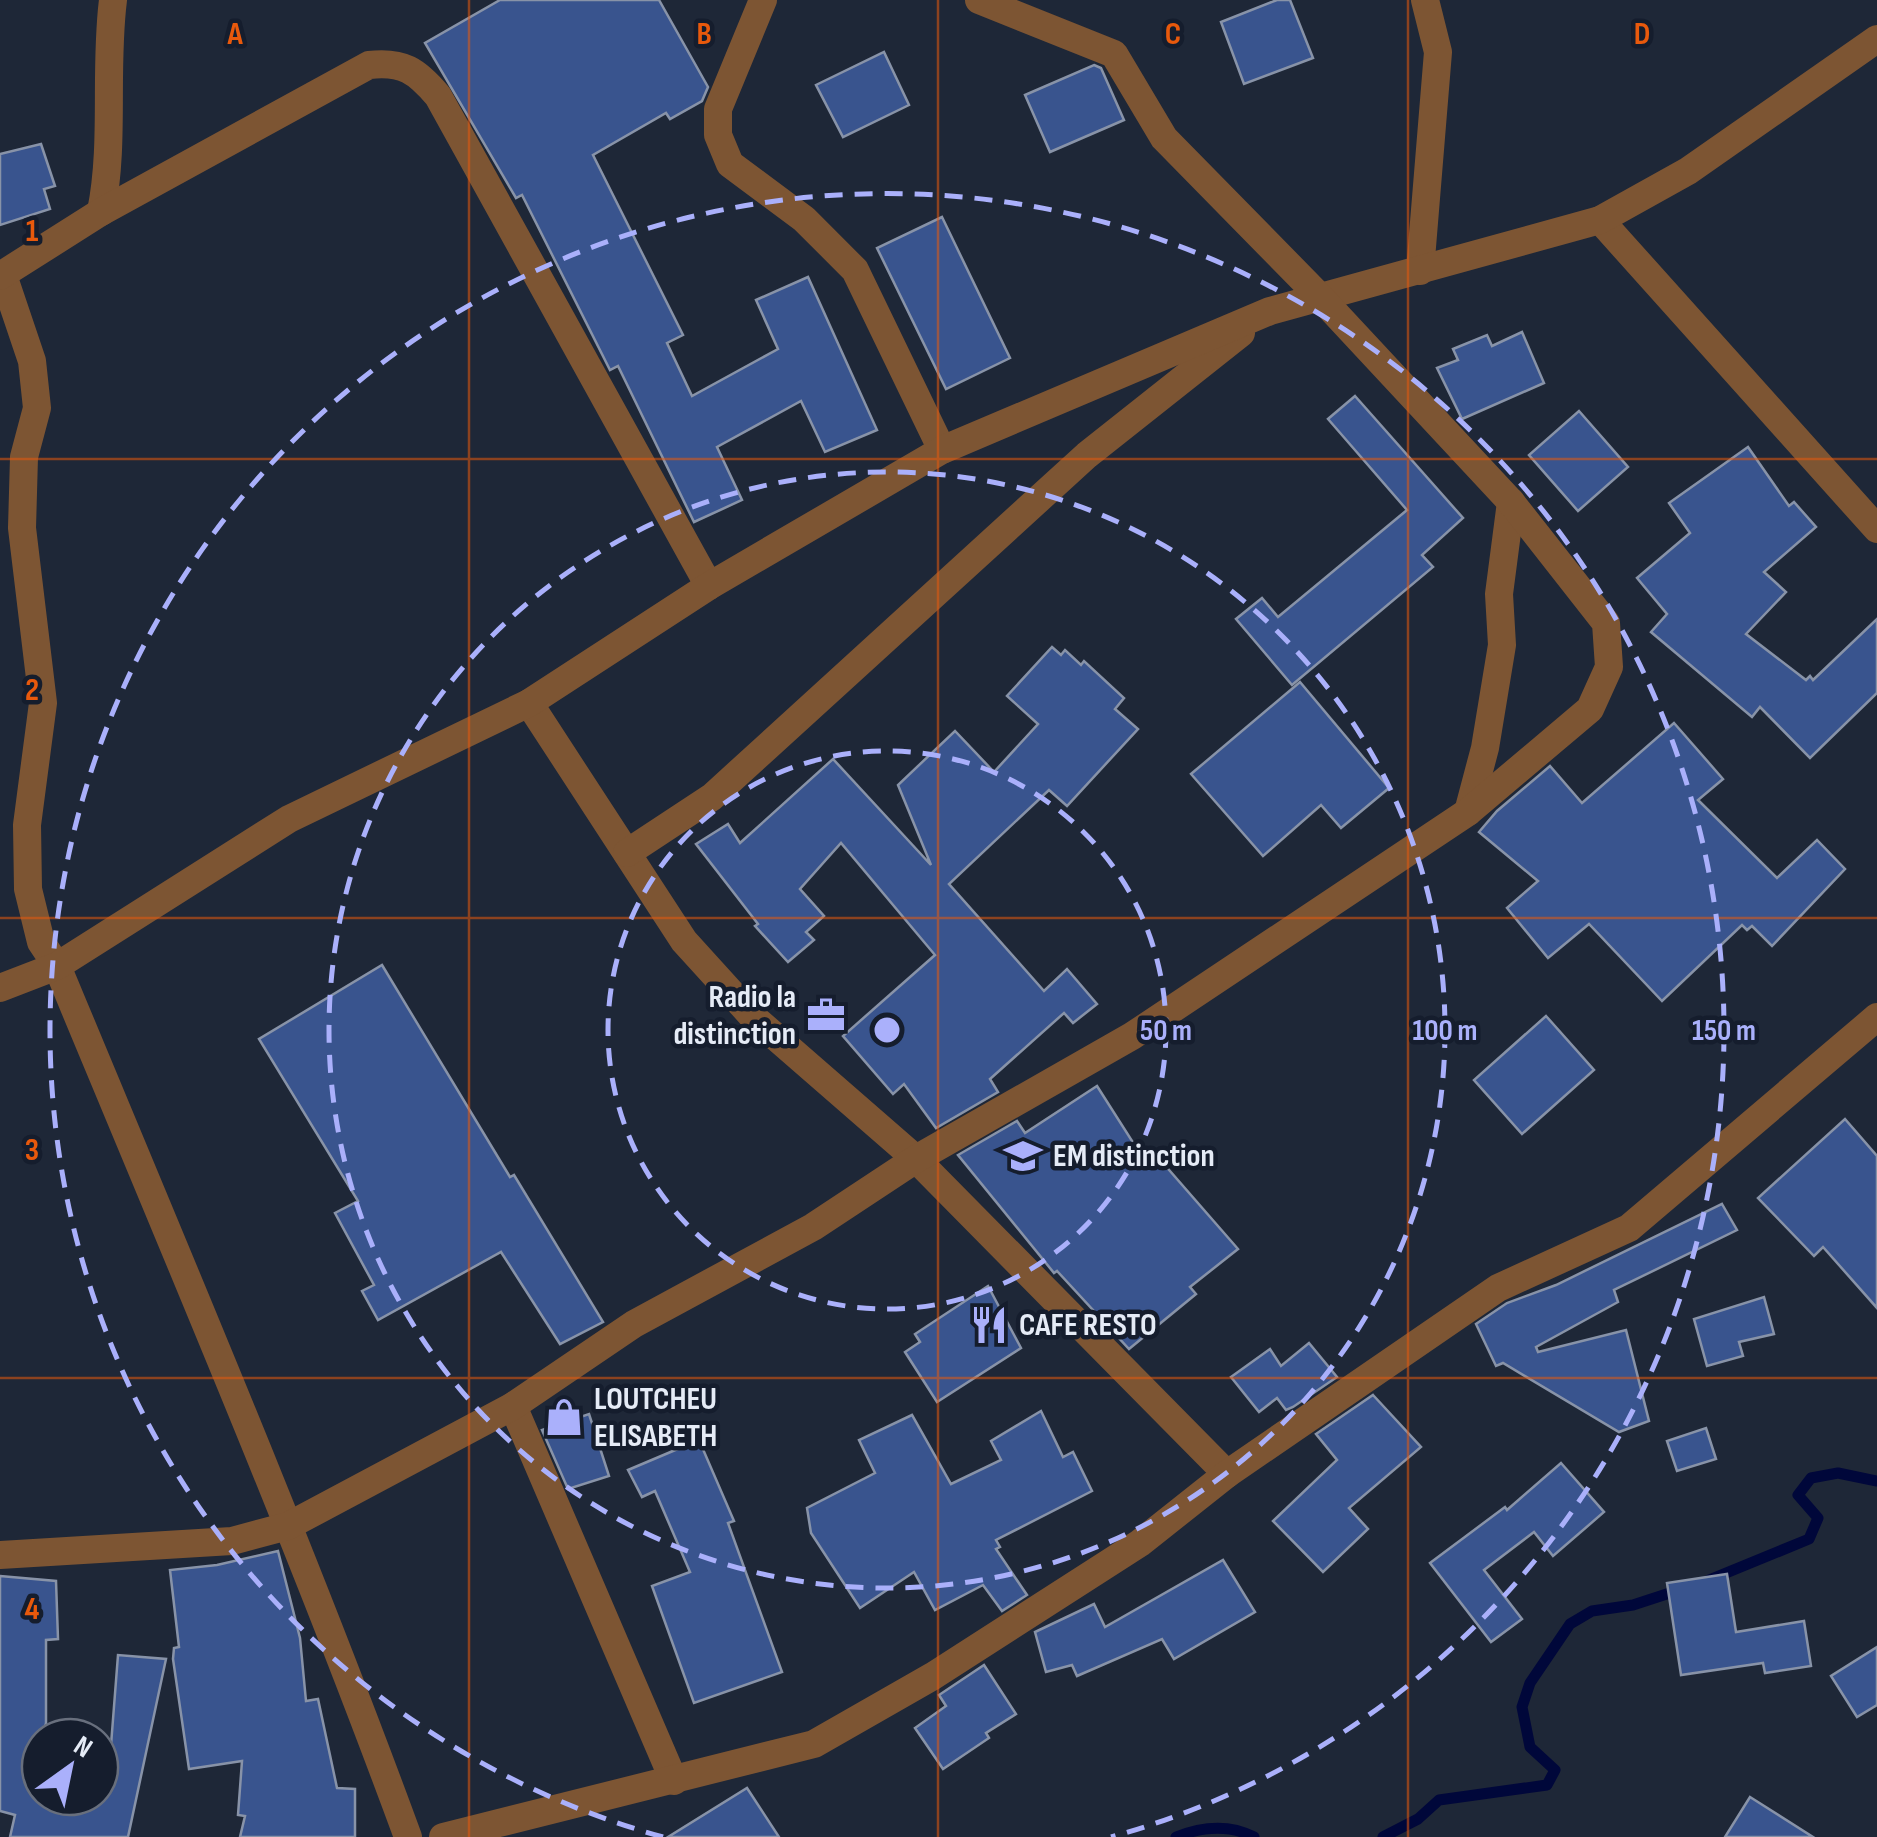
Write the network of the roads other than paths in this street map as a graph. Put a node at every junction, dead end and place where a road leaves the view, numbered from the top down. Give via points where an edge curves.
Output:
1 (114, 0) edge
2 (764, 0) edge
3 (980, 0) edge
4 (1425, 0) edge
5 (1877, 38) edge
6 (101, 212) junction
7 (1600, 220) junction
8 (1420, 271) junction
9 (1, 276) edge
10 (1321, 298) junction
11 (1270, 311) junction
12 (942, 450) junction
13 (1511, 502) junction
14 (1877, 529) edge
15 (709, 586) junction
16 (529, 703) junction
17 (1468, 812) junction
18 (627, 853) junction
19 (56, 966) junction
20 (0, 988) edge
21 (1877, 1018) edge
22 (916, 1160) junction
23 (512, 1406) junction
24 (1226, 1474) junction
25 (288, 1526) junction
26 (0, 1555) edge
27 (674, 1781) junction
28 (408, 1837) edge
29 (443, 1837) edge

1 - 6 street via 107,50 110,166
2 - 12 street via 718,109 718,135 730,164 856,270
3 - 10 street via 1114,54 1164,138
4 - 8 street via 1438,52
5 - 7 street via 1688,170
6 - 9 street
6 - 15 street via 370,64 394,62 418,72 438,96
7 - 8 street
7 - 14 street
8 - 10 street
9 - 19 street via 32,361 37,408 24,457 22,528 43,704 26,825 28,888 41,942
10 - 11 street
10 - 13 street
11 - 12 street
11 - 18 street via 1087,455 712,797
12 - 15 street
13 - 17 street via 1499,594 1502,645
13 - 17 street via 1606,623 1609,667 1590,709
15 - 16 street
16 - 18 street
16 - 19 street via 289,819
17 - 22 street via 1132,1036
18 - 22 street via 684,941 754,1018
19 - 20 street
19 - 25 street
21 - 24 street via 1628,1228 1498,1288
22 - 23 street via 813,1228 634,1324
22 - 24 street
23 - 25 street
23 - 27 street
24 - 27 street via 1140,1542 814,1744
25 - 26 street via 232,1541
25 - 28 street
27 - 29 street

